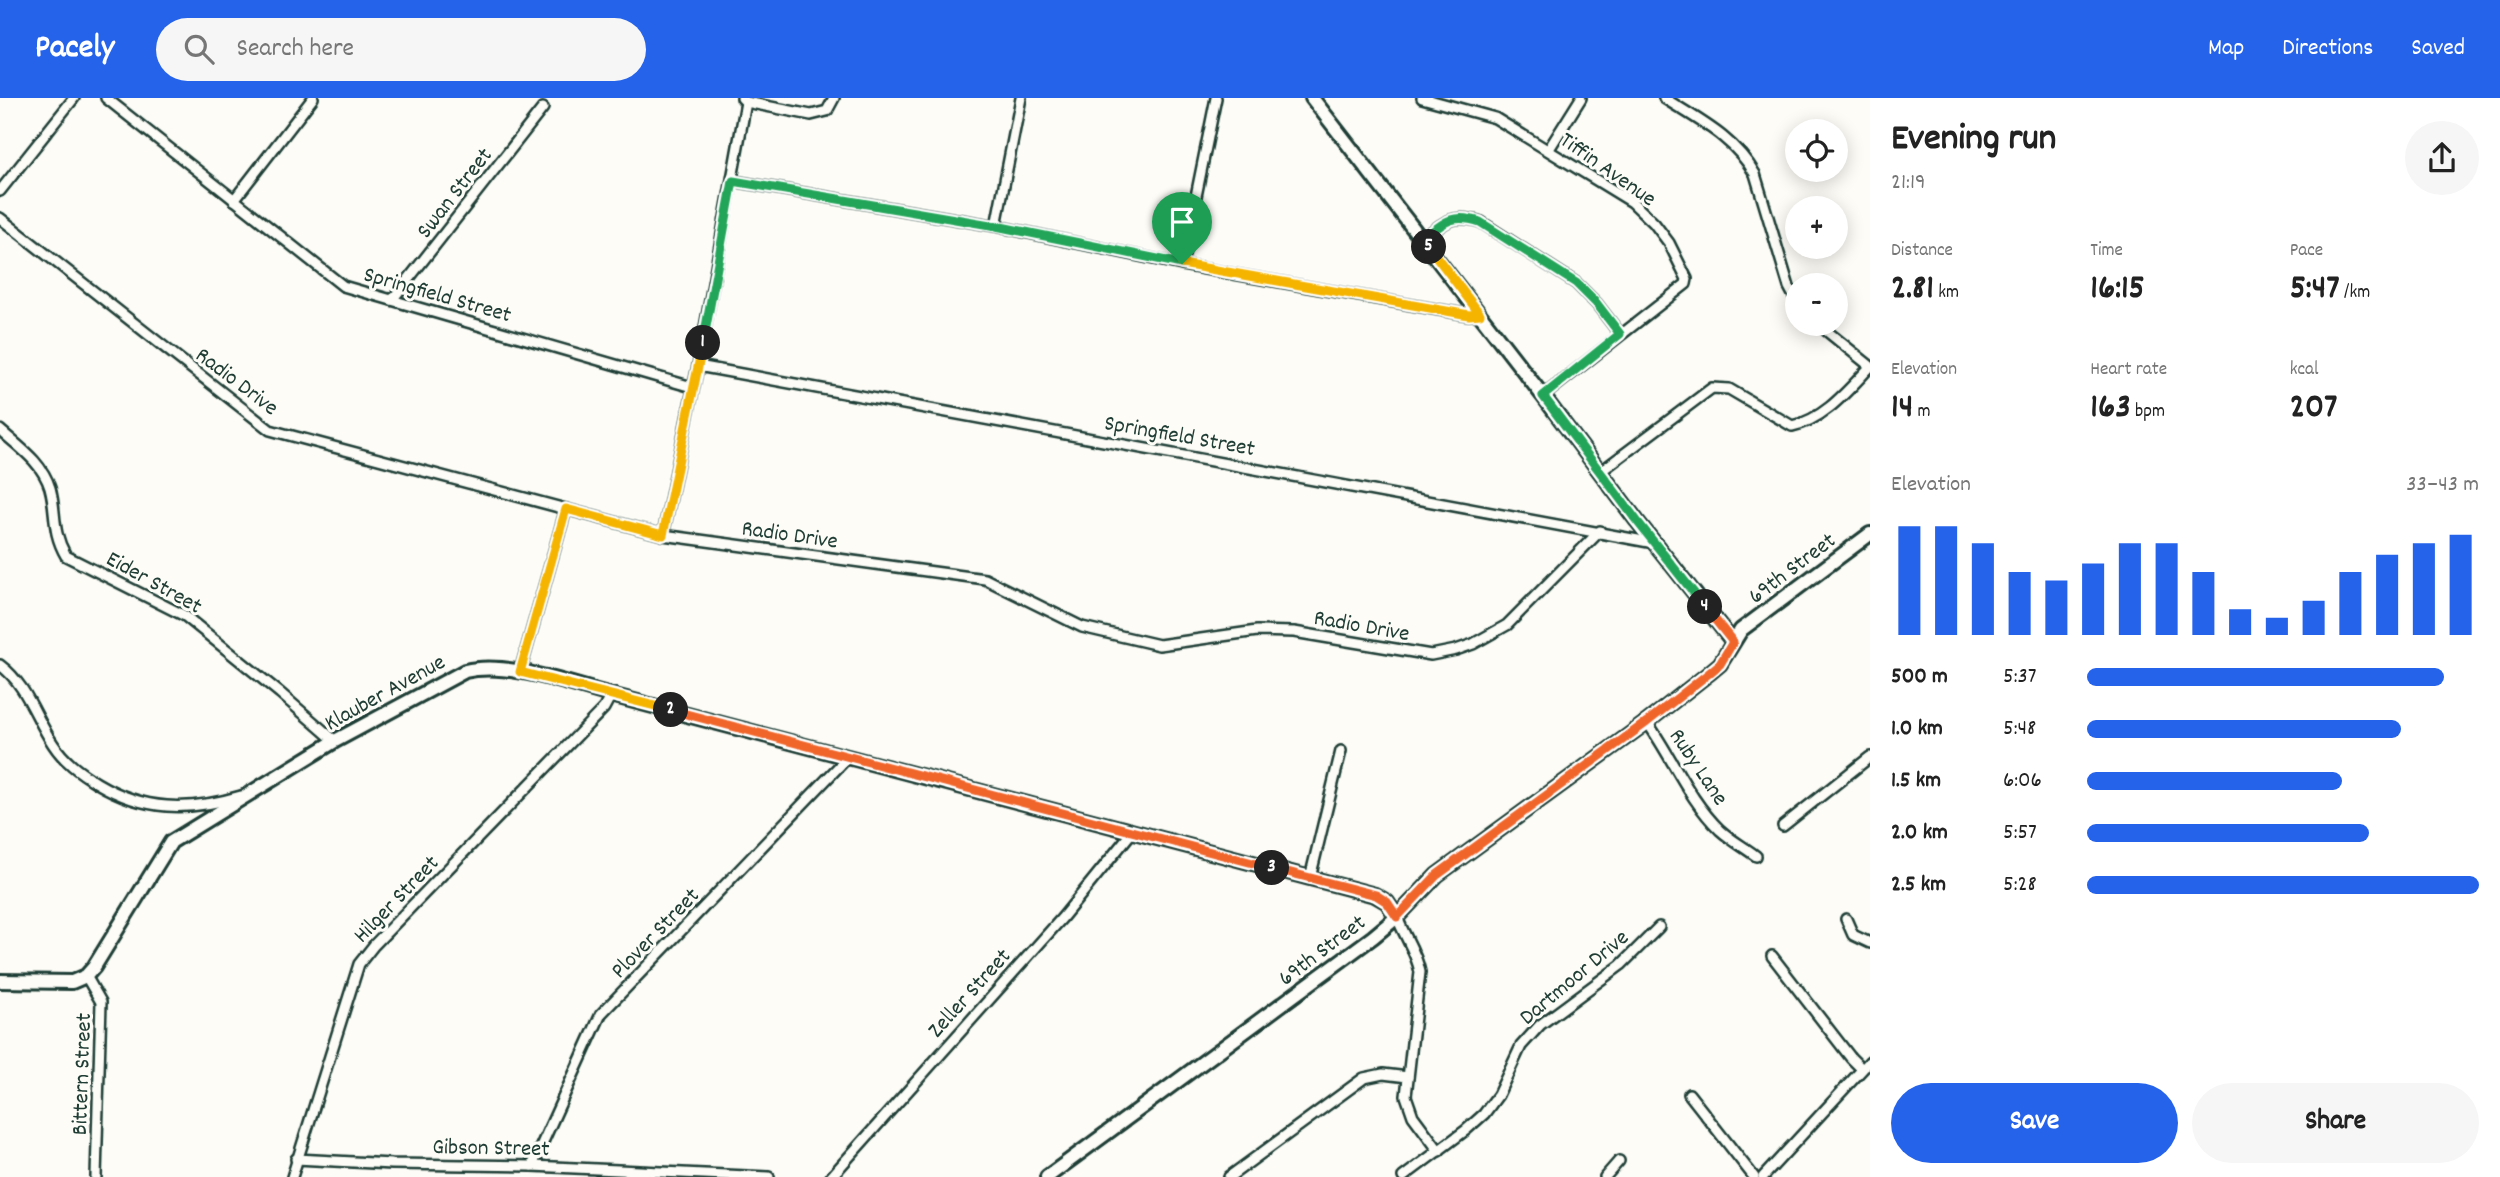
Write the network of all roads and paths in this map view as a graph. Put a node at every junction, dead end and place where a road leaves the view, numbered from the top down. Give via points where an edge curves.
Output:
1 (74, 98) edge
2 (106, 98) edge
3 (313, 98) edge
4 (834, 98) edge
5 (1021, 98) edge
6 (1216, 98) edge
7 (1422, 98) edge
8 (1581, 98) edge
9 (1664, 98) edge
10 (744, 100) edge
11 (1318, 100) edge
12 (543, 108) dead end
13 (1549, 149) junction
14 (733, 181) junction
15 (0, 191) edge
16 (234, 200) junction
17 (0, 218) edge
18 (996, 226) junction
19 (1423, 239) junction
20 (1182, 264) junction
21 (1785, 274) edge
22 (393, 300) junction
23 (1480, 314) junction
24 (1620, 334) junction
25 (1833, 336) edge
26 (698, 366) junction
27 (1870, 367) edge
28 (692, 387) junction
29 (1543, 396) junction
30 (0, 430) edge
31 (1600, 472) junction
32 (566, 509) junction
33 (1600, 531) junction
34 (1870, 534) edge
35 (663, 535) junction
36 (1654, 543) junction
37 (1733, 642) junction
38 (0, 665) edge
39 (520, 672) junction
40 (611, 695) junction
41 (1647, 722) junction
42 (335, 741) junction
43 (1341, 751) dead end
44 (849, 756) junction
45 (1870, 757) edge
46 (258, 788) junction
47 (1783, 826) dead end
48 (1132, 832) junction
49 (1756, 856) dead end
50 (1310, 878) junction
51 (1397, 917) junction
52 (1846, 919) dead end
53 (1659, 927) dead end
54 (1870, 943) edge
55 (1772, 956) dead end
56 (86, 976) junction
57 (0, 981) edge
58 (1870, 1061) edge
59 (1863, 1069) junction
60 (1408, 1077) junction
61 (1689, 1094) dead end
62 (1439, 1151) junction
63 (296, 1159) junction
64 (1619, 1161) dead end
65 (532, 1166) junction
66 (96, 1177) edge
67 (292, 1177) edge
68 (769, 1177) edge
69 (831, 1177) edge
70 (1047, 1177) edge
71 (1229, 1177) edge
72 (1403, 1177) edge
73 (1605, 1177) edge
74 (1754, 1177) edge
75 (1763, 1177) edge

1 - 15 street
2 - 16 street, Springfield Street
3 - 16 street
4 - 10 street via 827,111 811,115
5 - 18 street
6 - 20 street
7 - 13 street, Tiffin Avenue via 1495,118
8 - 13 street
9 - 21 street via 1721,134 1748,160
10 - 14 street
11 - 19 street
12 - 22 street, Swan Street
13 - 24 street, Tiffin Avenue via 1632,202 1669,243 1687,279
14 - 18 street
14 - 26 street
16 - 22 street, Springfield Street via 343,286
17 - 32 street, Radio Drive via 270,430
18 - 20 street
19 - 23 street
19 - 24 street via 1451,218 1480,222 1576,283
20 - 23 street
22 - 28 street, Springfield Street
23 - 29 street
24 - 29 street
25 - 27 street
26 - 28 street
26 - 33 street, Springfield Street
27 - 31 street via 1807,423 1792,426 1729,389 1712,388
28 - 35 street
29 - 31 street
30 - 42 street, Eider Street via 42,471 50,488 57,540 66,556 185,616
31 - 36 street
32 - 35 street, Radio Drive
32 - 39 street
33 - 35 street, Radio Drive via 1507,625 1473,644 1431,655 1294,632 1257,631 1159,645 1082,627 985,579
33 - 36 street, Springfield Street
34 - 37 street, 69th Street via 1741,630
36 - 37 street
37 - 41 street, 69th Street via 1720,664
38 - 46 street via 25,691 67,763 118,796 152,806 182,806 239,797
39 - 40 street, Klauber Avenue
39 - 42 street, Klauber Avenue via 495,668 465,671
40 - 44 street, Klauber Avenue
40 - 63 street, Hilger Street via 604,708 359,964
41 - 49 street, Ruby Lane via 1685,786 1720,830
41 - 51 street, 69th Street via 1437,875
42 - 46 street, Klauber Avenue
43 - 50 street
44 - 48 street, Klauber Avenue
44 - 65 street, Plover Street via 601,1014
45 - 47 street
46 - 56 street, Klauber Avenue via 172,842
48 - 50 street, Klauber Avenue
48 - 69 street, Zeller Street via 1062,918
50 - 51 street, Klauber Avenue via 1376,895
51 - 60 street via 1420,972
51 - 70 street, 69th Street
52 - 54 street via 1853,935
53 - 62 street, Dartmoor Drive via 1621,965 1533,1031 1491,1104
55 - 59 street
56 - 57 street via 72,982
56 - 66 street, Bittern Street via 101,1002
58 - 59 street
59 - 75 street
60 - 62 street via 1410,1110
60 - 71 street via 1383,1074 1364,1078
61 - 74 street
62 - 72 street, Dartmoor Drive
63 - 65 street, Gibson Street
63 - 67 street, Hilger Street
64 - 73 street
65 - 68 street, Gibson Street

